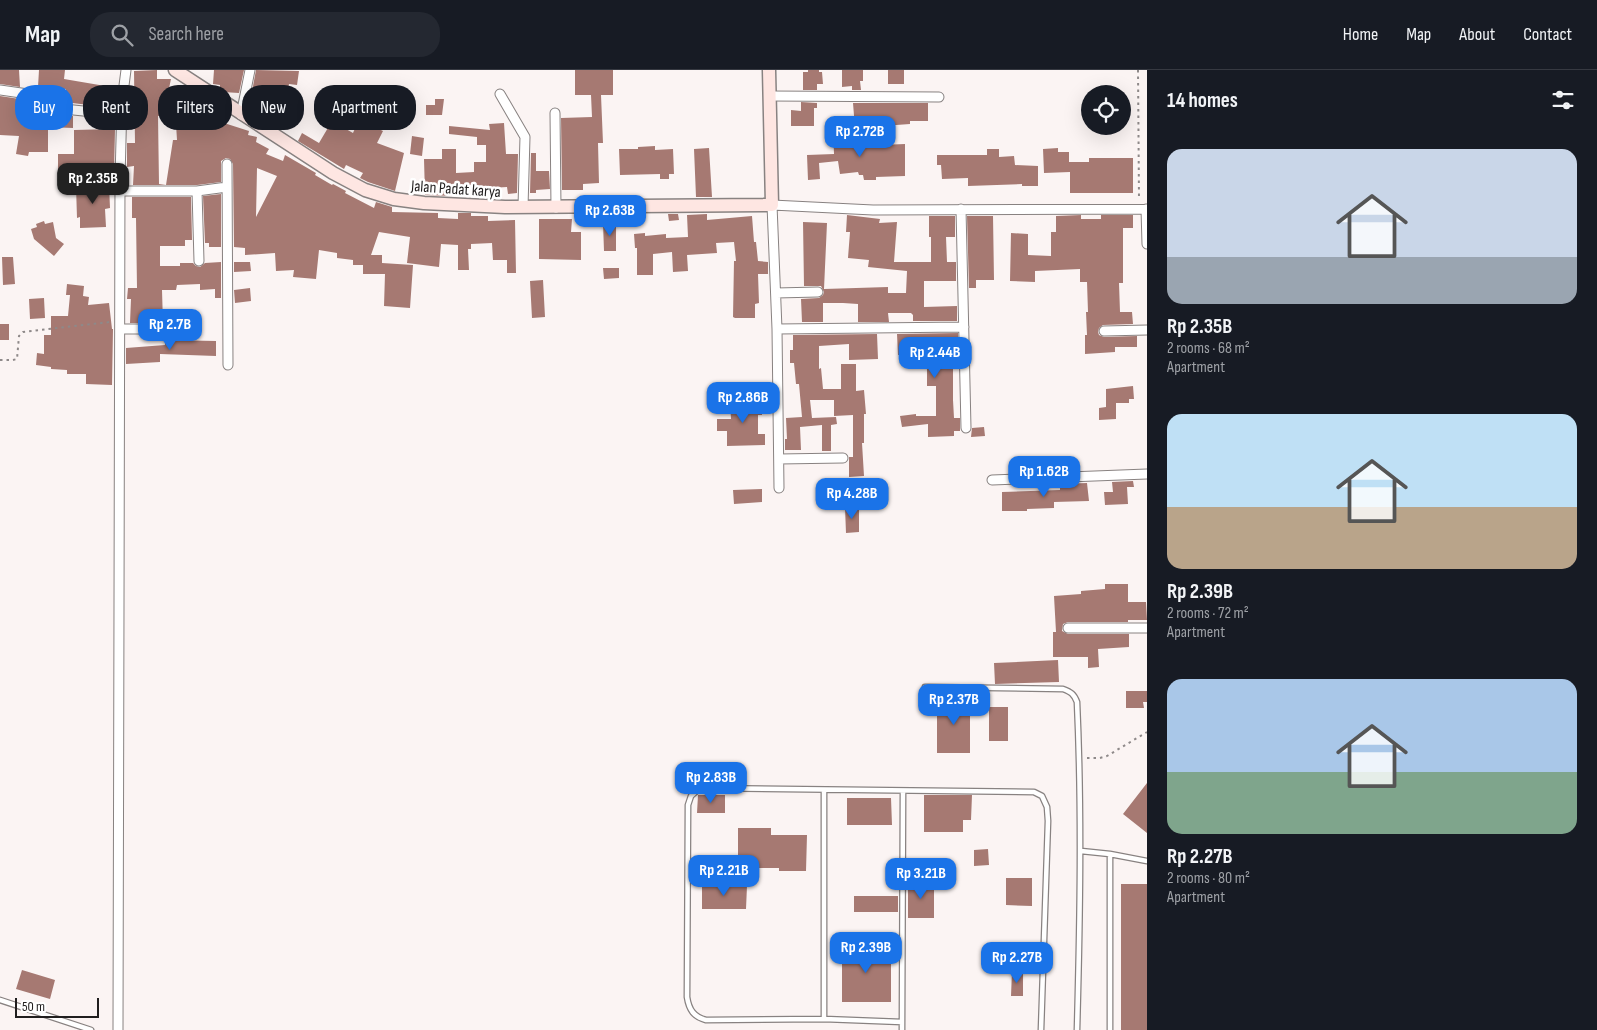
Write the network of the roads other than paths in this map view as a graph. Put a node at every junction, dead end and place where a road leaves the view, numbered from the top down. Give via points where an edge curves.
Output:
1 (126, 70) edge
2 (175, 70) edge
3 (250, 70) edge
4 (769, 70) edge
5 (125, 85) edge
6 (0, 90) edge
7 (500, 94) dead end
8 (770, 96) junction
9 (939, 98) dead end
10 (83, 111) edge
11 (555, 113) dead end
12 (241, 114) junction
13 (122, 130) edge
14 (227, 164) dead end
15 (120, 179) junction
16 (63, 180) dead end
17 (227, 187) junction
18 (120, 191) junction
19 (197, 192) junction
20 (772, 206) junction
21 (523, 207) junction
22 (556, 208) junction
23 (961, 209) junction
24 (1144, 209) edge
25 (1147, 244) edge
26 (199, 261) dead end
27 (818, 292) dead end
28 (776, 293) junction
29 (120, 325) junction
30 (964, 327) junction
31 (778, 329) junction
32 (174, 330) dead end
33 (1147, 330) edge
34 (1104, 331) dead end
35 (228, 365) dead end
36 (966, 428) dead end
37 (844, 458) dead end
38 (780, 459) junction
39 (1147, 474) edge
40 (992, 480) dead end
41 (779, 488) dead end
42 (1068, 628) dead end
43 (1147, 628) edge
44 (925, 687) dead end
45 (824, 790) junction
46 (903, 791) junction
47 (1081, 851) junction
48 (1110, 854) junction
49 (1147, 861) edge
50 (0, 1000) edge
51 (824, 1019) junction
52 (902, 1022) junction
53 (92, 1030) edge
54 (118, 1030) edge
55 (902, 1030) edge
56 (1042, 1030) edge
57 (1077, 1030) edge
58 (1110, 1030) edge

1 - 5 street
2 - 12 main road, Jalan Padat karya
3 - 12 street
4 - 8 main road
6 - 10 street via 28,94 64,109
7 - 21 street via 525,137
8 - 9 street
8 - 20 main road
11 - 22 street
12 - 21 main road, Jalan Padat karya via 333,173 380,195 416,203
13 - 15 street
14 - 17 street
15 - 16 street
15 - 18 street
17 - 19 street
17 - 35 street
18 - 19 street
18 - 29 street
19 - 26 street
20 - 22 main road, Jalan Padat karya
20 - 23 street
20 - 28 street
21 - 22 main road, Jalan Padat karya
23 - 24 street
23 - 30 street
24 - 25 street
27 - 28 street
28 - 31 street
29 - 32 street
29 - 54 street
30 - 31 street
30 - 36 street
31 - 38 street
33 - 34 street
37 - 38 street
38 - 41 street
39 - 40 street
42 - 43 street
44 - 47 lane via 1063,689 1073,694 1077,702
45 - 46 lane
45 - 51 lane
45 - 51 lane via 700,788 691,796 688,805 686,998 693,1014 706,1020
46 - 52 lane
46 - 56 lane via 1034,792 1046,800
47 - 48 lane
47 - 57 lane
48 - 49 lane
48 - 58 lane
50 - 53 lane
51 - 52 lane
52 - 55 lane

